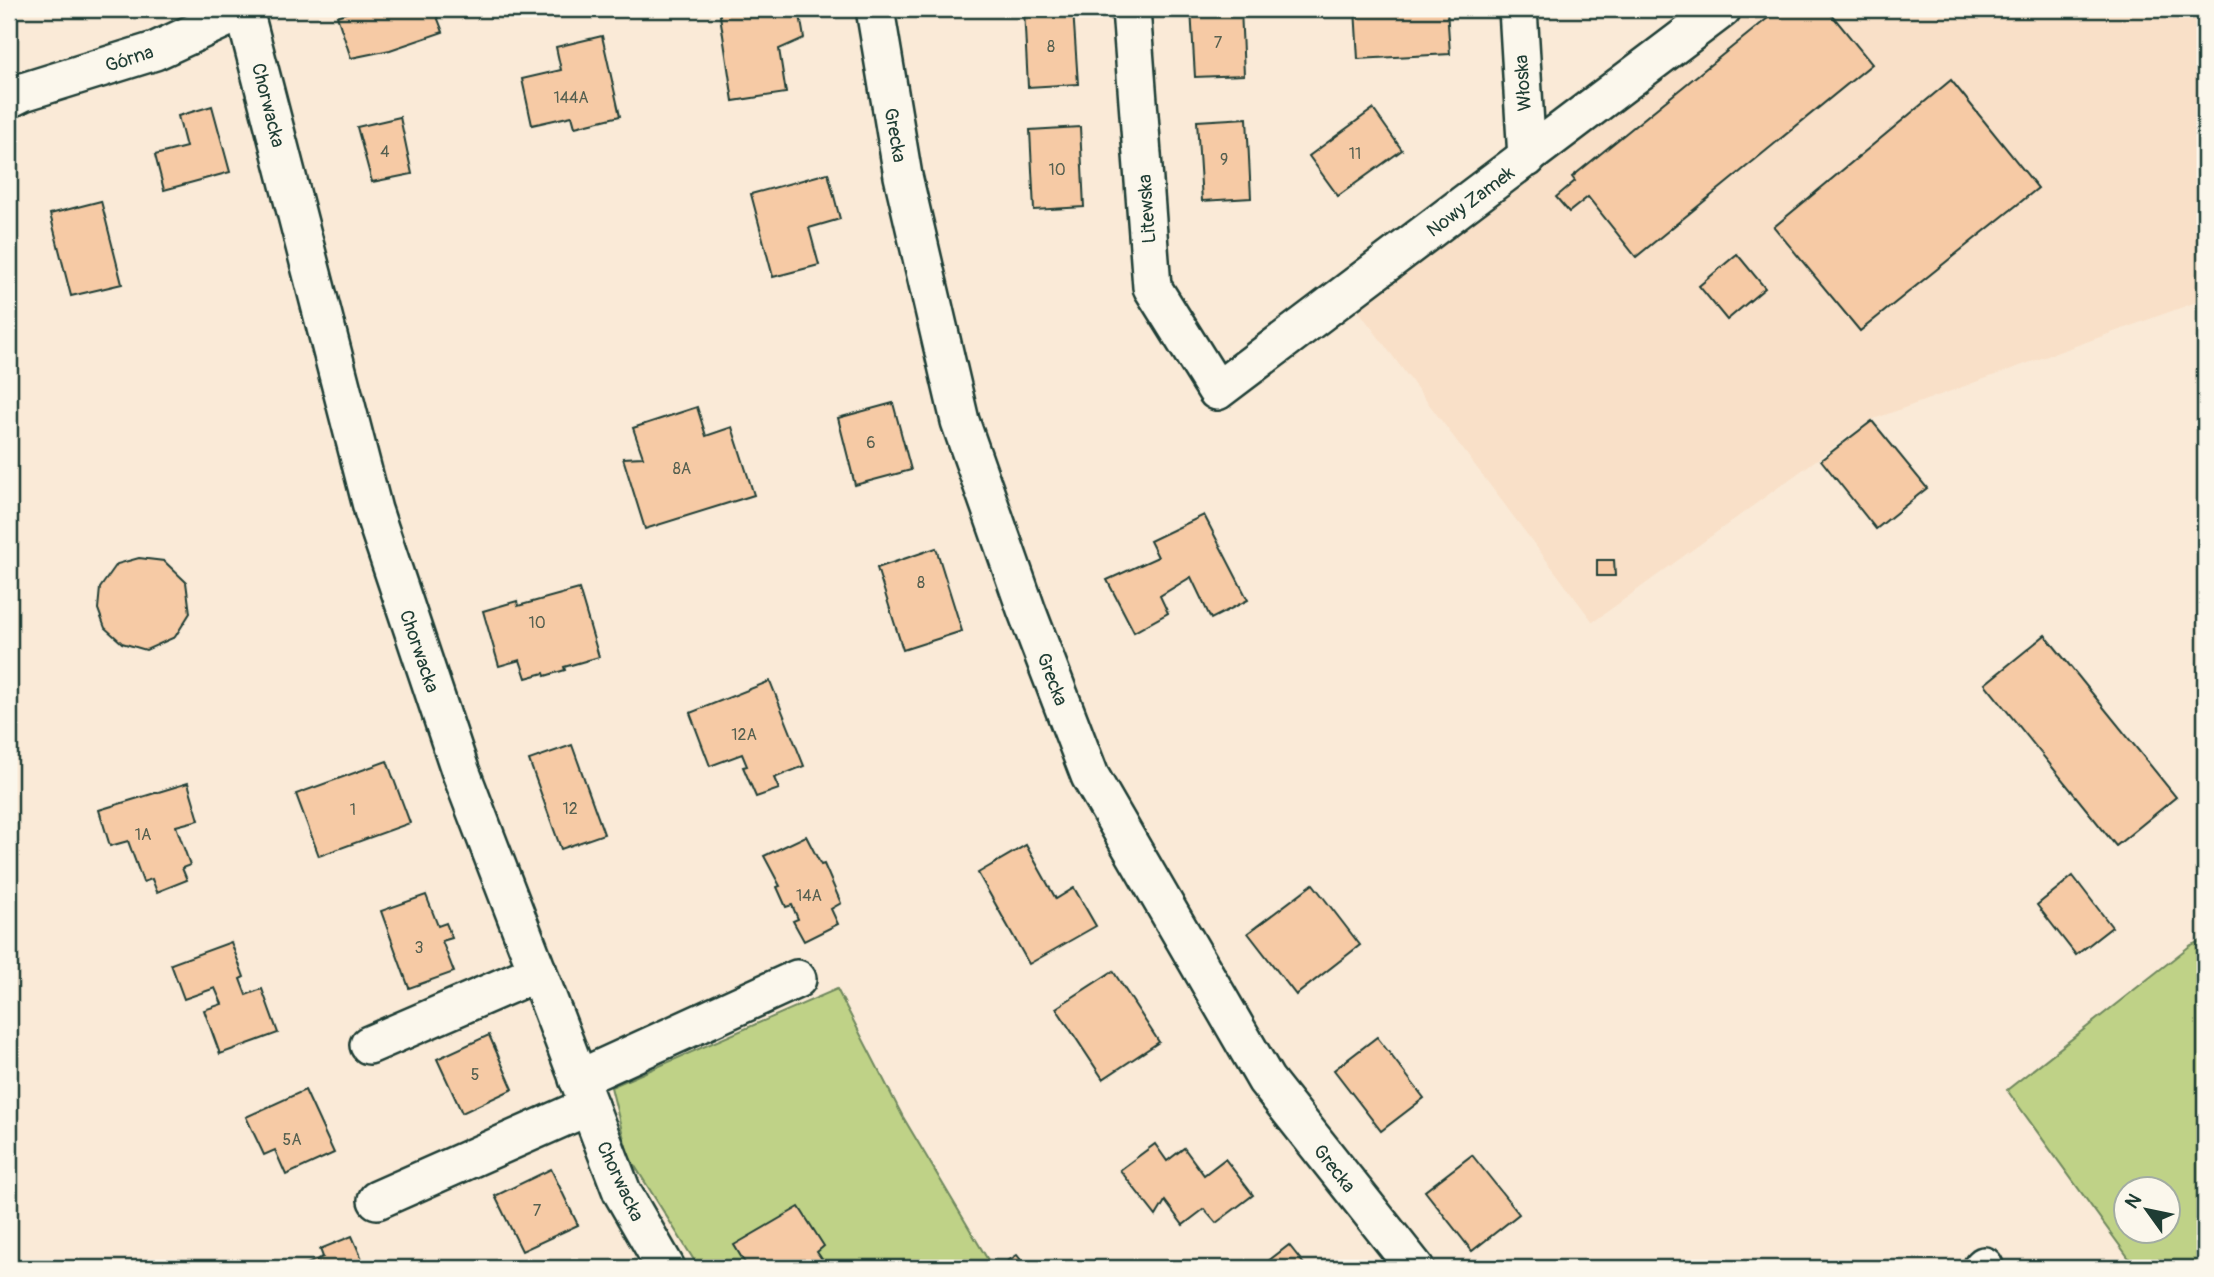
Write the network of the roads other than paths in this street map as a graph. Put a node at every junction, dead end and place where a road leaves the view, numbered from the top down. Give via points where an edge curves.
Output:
1 (245, 9) edge
2 (875, 9) edge
3 (1131, 9) edge
4 (1518, 9) edge
5 (1722, 9) edge
6 (9, 99) edge
7 (1527, 158) junction
8 (1217, 391) joint
9 (538, 972) junction
10 (797, 979) dead end
11 (369, 1045) dead end
12 (584, 1092) junction
13 (377, 1200) dead end
14 (666, 1268) edge
15 (1415, 1268) edge

1 - 6 street, Górna via 155,51
1 - 9 street, Chorwacka via 373,510 460,770
2 - 15 street, Grecka via 903,176 960,421 1090,776 1266,1080
3 - 8 street, Litewska via 1152,287
4 - 7 street, Włoska
5 - 7 street, Nowy Zamek
7 - 8 street, Nowy Zamek
9 - 11 street
9 - 12 street, Chorwacka
10 - 12 street
12 - 13 street
12 - 14 street, Chorwacka via 622,1192

